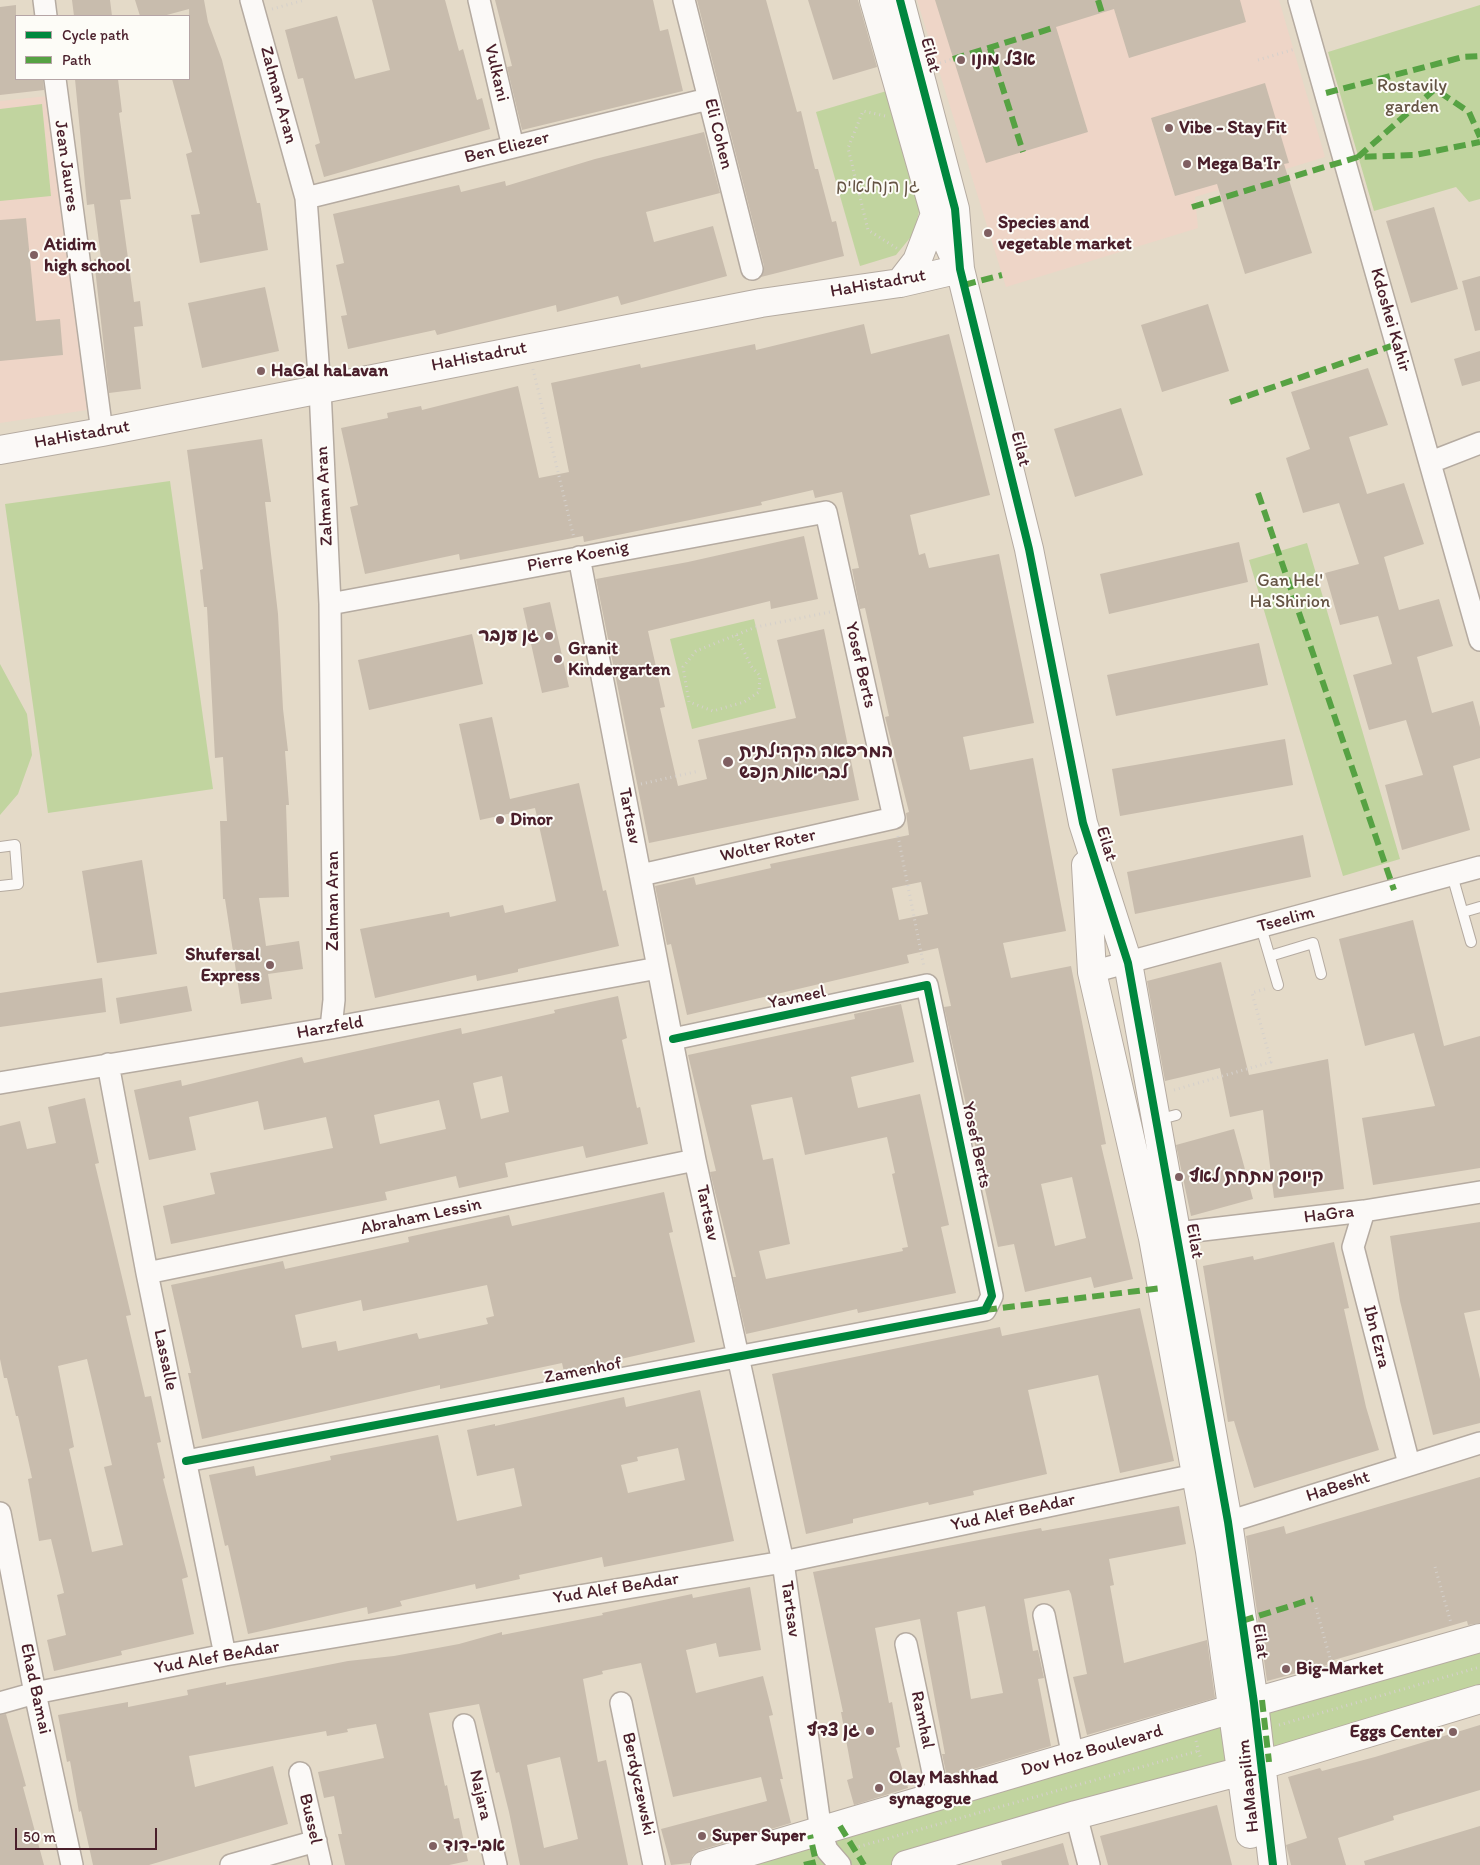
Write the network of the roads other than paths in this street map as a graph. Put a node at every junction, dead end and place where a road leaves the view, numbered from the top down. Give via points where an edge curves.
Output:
1 (44, 0) edge
2 (479, 0) edge
3 (684, 0) edge
4 (874, 0) edge
5 (900, 0) edge
6 (1299, 0) edge
7 (254, 7) edge
8 (46, 15) edge
9 (55, 80) edge
10 (708, 99) junction
11 (513, 147) junction
12 (306, 198) junction
13 (935, 214) junction
14 (752, 268) dead end
15 (960, 269) junction
16 (900, 283) junction
17 (320, 389) junction
18 (102, 432) junction
19 (1480, 443) edge
20 (0, 450) edge
21 (1430, 462) junction
22 (826, 512) joint
23 (579, 557) junction
24 (330, 604) junction
25 (1480, 640) edge
26 (894, 818) joint
27 (1084, 823) junction
28 (0, 847) edge
29 (1480, 867) edge
30 (641, 874) junction
31 (1452, 875) junction
32 (0, 886) edge
33 (1480, 907) edge
34 (1462, 912) junction
35 (1261, 927) junction
36 (1471, 942) dead end
37 (1270, 956) junction
38 (1128, 963) junction
39 (658, 968) junction
40 (1092, 972) junction
41 (1321, 974) dead end
42 (928, 985) joint
43 (1278, 985) road end
44 (335, 1028) junction
45 (673, 1039) junction
46 (108, 1064) junction
47 (0, 1083) edge
48 (695, 1160) junction
49 (1480, 1192) edge
50 (1364, 1211) junction
51 (1147, 1212) junction
52 (1177, 1233) junction
53 (147, 1273) junction
54 (985, 1310) joint
55 (738, 1358) junction
56 (1480, 1443) edge
57 (1214, 1445) junction
58 (186, 1461) junction
59 (1409, 1464) junction
60 (1195, 1475) junction
61 (0, 1512) edge
62 (1228, 1522) junction
63 (1210, 1550) junction
64 (783, 1562) junction
65 (1044, 1615) dead end
66 (1480, 1638) edge
67 (906, 1644) dead end
68 (225, 1655) junction
69 (35, 1693) junction
70 (1480, 1699) edge
71 (0, 1703) edge
72 (621, 1704) dead end
73 (1244, 1706) junction
74 (464, 1725) dead end
75 (1073, 1756) junction
76 (1252, 1768) junction
77 (300, 1773) dead end
78 (1200, 1781) junction
79 (938, 1796) junction
80 (1076, 1815) junction
81 (821, 1832) junction
82 (1250, 1832) junction
83 (316, 1841) junction
84 (72, 1865) edge
85 (230, 1865) edge
86 (321, 1865) edge
87 (496, 1865) edge
88 (654, 1865) edge
89 (705, 1865) edge
90 (840, 1865) edge
91 (906, 1865) edge
92 (1089, 1865) edge
93 (1254, 1865) edge
94 (1274, 1865) edge

1 - 8 street
2 - 11 street, Vulkani
3 - 10 street, Eli Cohen
4 - 13 street, Eilat
5 - 15 street, Eilat via 955,209
6 - 21 street, Kdoshei Kahir
7 - 12 street, Zalman Aran
9 - 18 street, Jean Jaures
10 - 11 street, Ben Eliezer
10 - 14 street, Eli Cohen
11 - 12 street, Ben Eliezer
12 - 17 street, Zalman Aran
13 - 15 street, Eilat
13 - 16 street via 917,261
15 - 16 street, HaHistadrut
15 - 27 street, Eilat via 1029,549
16 - 17 street, HaHistadrut via 761,302
17 - 18 street, HaHistadrut
17 - 24 street, Zalman Aran
18 - 20 street, HaHistadrut
19 - 21 street
21 - 25 street, Kdoshei Kahir
22 - 23 street, Pierre Koenig
22 - 26 street, Yosef Berts
23 - 24 street, Pierre Koenig
23 - 30 street, Tartsav
24 - 44 street, Zalman Aran
26 - 30 street, Wolter Roter
27 - 38 street, Eilat
27 - 40 street, Eilat
28 - 32 lane via 15,845 18,884
29 - 31 street, Tseelim
30 - 39 street, Tartsav
31 - 34 lane
31 - 35 street, Tseelim
33 - 34 lane
34 - 36 lane
35 - 37 lane
35 - 38 street, Tseelim
37 - 41 lane via 1313,943
37 - 43 lane
38 - 40 street, Tseelim
38 - 52 street, Eilat via 1161,1111
39 - 44 street, Harzfeld
39 - 45 street, Tartsav
40 - 51 street, Eilat
42 - 45 street, Yavneel
42 - 54 street, Yosef Berts via 992,1296
44 - 46 street, Harzfeld
45 - 48 street, Tartsav
46 - 47 street, Harzfeld
46 - 53 street, Lassalle
48 - 53 street, Abraham Lessin
48 - 55 street, Tartsav
49 - 50 street, HaGra
50 - 52 street, HaGra
50 - 59 street, Ibn Ezra via 1353,1247
51 - 52 street via 1162,1226
51 - 60 street, Eilat
52 - 57 street, Eilat
53 - 58 street, Lassalle
54 - 55 street, Zamenhof
55 - 58 street, Zamenhof
55 - 64 street, Tartsav
56 - 59 street, HaBesht
57 - 60 street
57 - 62 street, Eilat
58 - 68 street, Lassalle
59 - 62 street, HaBesht
60 - 63 street, Eilat
60 - 64 street, Yud Alef BeAdar
61 - 69 street, Ehad Bamai
62 - 63 street
62 - 73 street, Eilat
63 - 73 street, Eilat
64 - 68 street, Yud Alef BeAdar
64 - 81 street, Tartsav
65 - 75 street
66 - 73 street, Dov Hoz Boulevard
67 - 79 street, Ramhal
68 - 69 street, Yud Alef BeAdar
69 - 71 street, Yud Alef BeAdar
69 - 84 street, Ehad Bamai
70 - 76 street
72 - 88 street, Berdyczewski
73 - 75 street, Dov Hoz Boulevard
73 - 76 street, HaMaapilim
74 - 87 street, Najara
75 - 79 street, Dov Hoz Boulevard
76 - 78 street
76 - 82 street, HaMaapilim
76 - 94 street, HaMaapilim
77 - 83 street, Bussel
78 - 80 street
78 - 82 street via 1225,1792
79 - 81 street, Dov Hoz Boulevard
80 - 91 street
80 - 92 street
81 - 89 street, Dov Hoz Boulevard
81 - 90 street, Tartsav via 827,1850
82 - 93 street, HaMaapilim
83 - 85 street
83 - 86 street, Bussel

